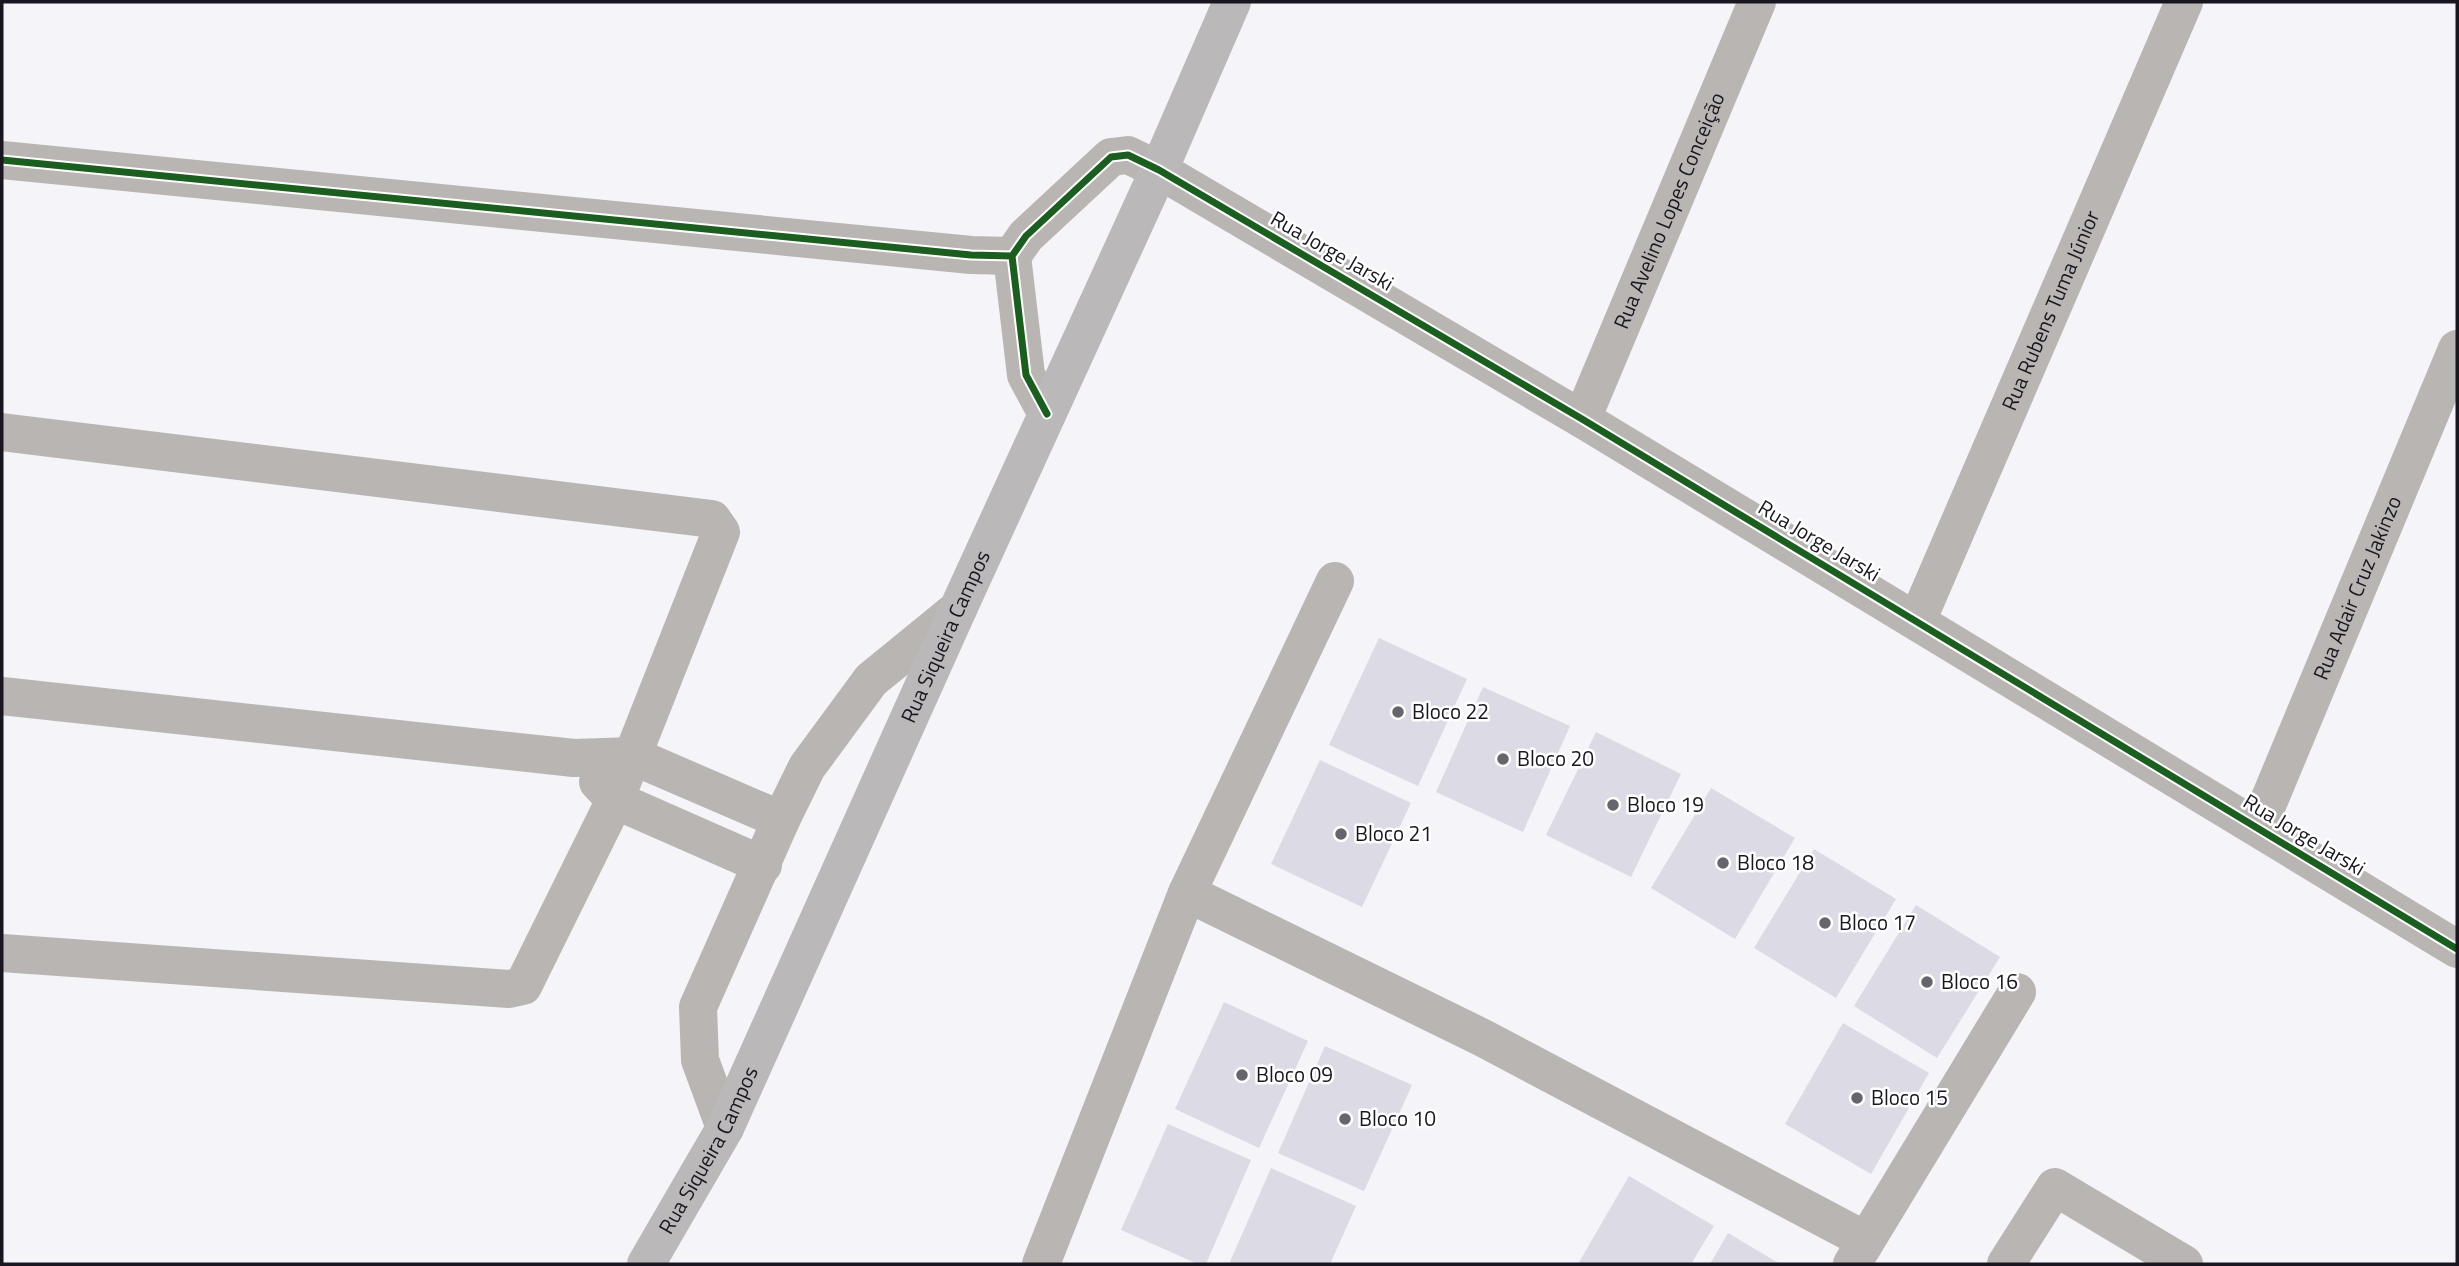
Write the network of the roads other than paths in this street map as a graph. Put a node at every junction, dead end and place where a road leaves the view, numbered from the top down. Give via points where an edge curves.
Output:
1 (1232, 2) edge
2 (1757, 2) edge
3 (2184, 2) edge
4 (2, 160) edge
5 (1159, 170) junction
6 (1013, 257) junction
7 (2457, 349) edge
8 (1047, 414) junction
9 (1582, 419) junction
10 (2, 432) edge
11 (1335, 581) dead end
12 (958, 609) junction
13 (1917, 621) junction
14 (2, 696) edge
15 (633, 756) junction
16 (574, 758) junction
17 (615, 800) junction
18 (781, 820) junction
19 (2258, 827) junction
20 (763, 865) junction
21 (1187, 893) junction
22 (2457, 949) edge
23 (2, 953) edge
24 (2017, 992) dead end
25 (725, 1128) junction
26 (1858, 1252) edge
27 (646, 1264) edge
28 (1041, 1264) edge
29 (2006, 1264) edge
30 (2184, 1264) edge

1 - 5 main road, Rua Siqueira Campos
2 - 9 street, Rua Avelino Lopes Conceição
3 - 13 street, Rua Rubens Tuma Júnior
4 - 6 street
5 - 6 street, Rua Jorge Jarski via 1128,155 1111,157 1026,236
5 - 8 main road, Rua Siqueira Campos
5 - 9 street, Rua Jorge Jarski
6 - 8 street via 1026,375
7 - 19 street, Rua Adair Cruz Jakinzo
8 - 12 main road, Rua Siqueira Campos
9 - 13 street, Rua Jorge Jarski
10 - 15 street via 712,519 721,532
11 - 21 street
12 - 18 street via 870,680 807,767
12 - 25 main road, Rua Siqueira Campos
13 - 19 street, Rua Jorge Jarski
14 - 16 street
15 - 16 street
15 - 17 street
15 - 18 street
16 - 17 street
17 - 20 street
17 - 23 street via 523,986 509,989
18 - 20 street
19 - 22 street, Rua Jorge Jarski
20 - 25 street via 698,1007 700,1060
21 - 26 street via 1483,1038
21 - 28 street
24 - 26 street
25 - 27 main road, Rua Siqueira Campos
29 - 30 street via 2055,1186

